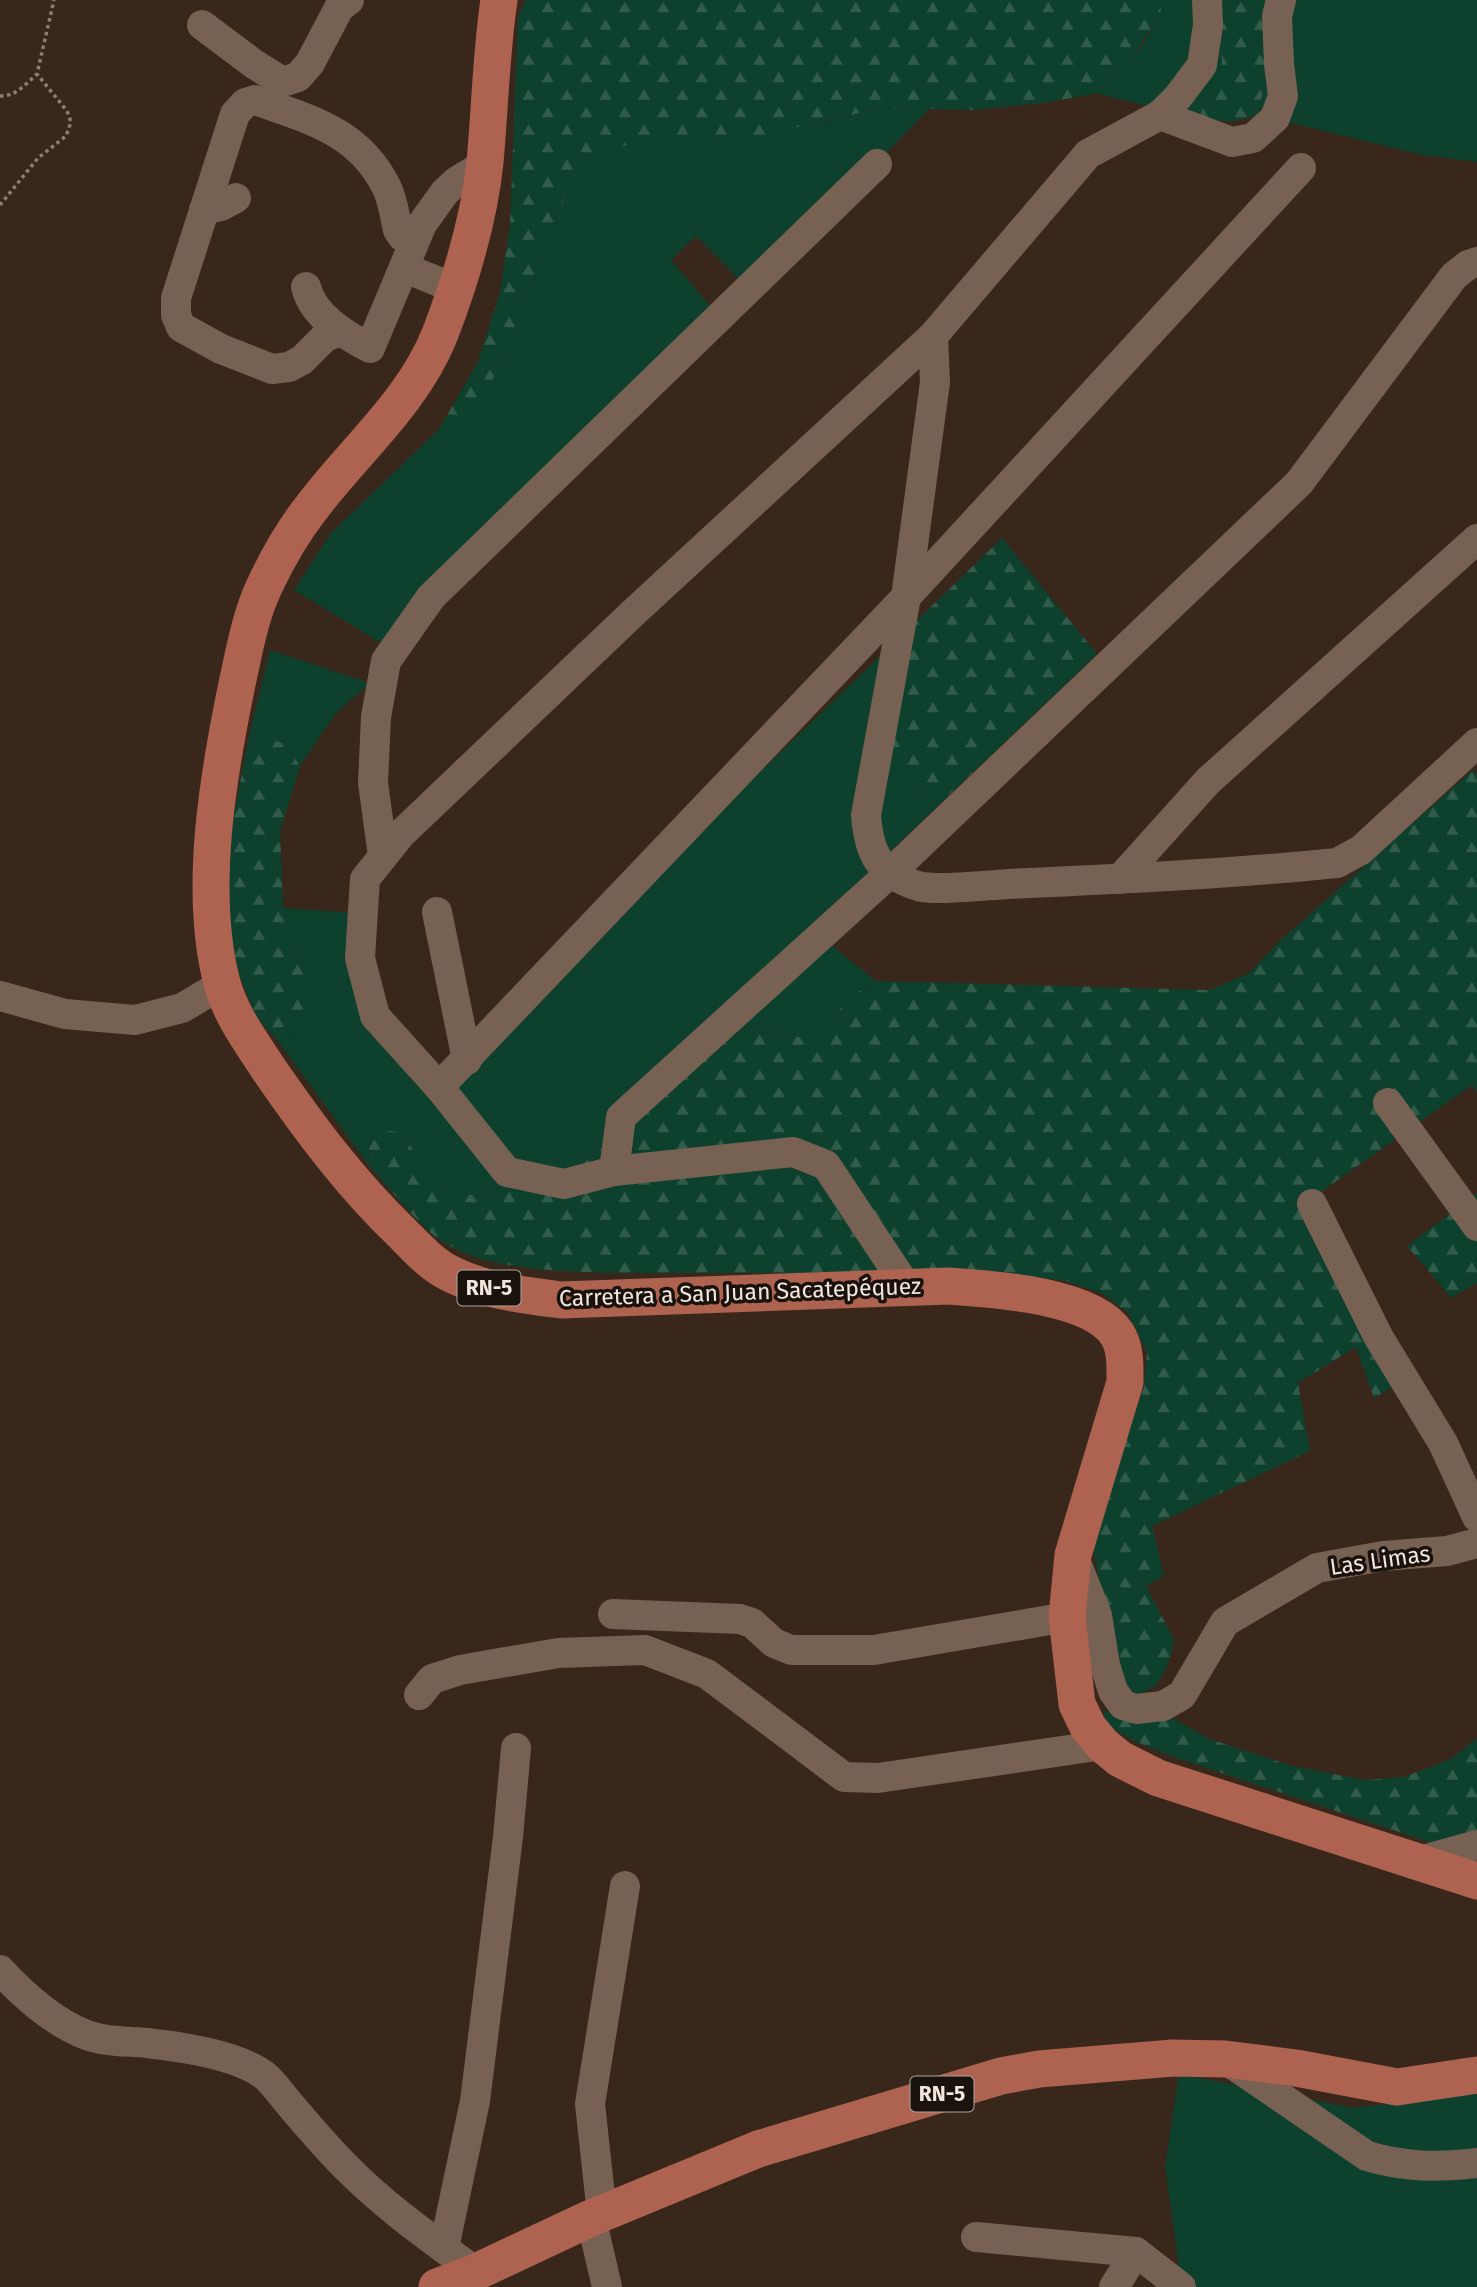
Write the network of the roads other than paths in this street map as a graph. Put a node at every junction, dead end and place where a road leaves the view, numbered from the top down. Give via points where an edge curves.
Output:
1 (349, 0) edge
2 (499, 0) edge
3 (1207, 0) edge
4 (1281, 0) edge
5 (202, 25) dead end
6 (1160, 115) junction
7 (485, 164) junction
8 (877, 164) dead end
9 (1301, 168) dead end
10 (236, 198) dead end
11 (204, 210) junction
12 (409, 255) junction
13 (1477, 262) edge
14 (306, 287) dead end
15 (456, 289) junction
16 (340, 331) junction
17 (933, 336) junction
18 (1477, 539) edge
19 (906, 597) junction
20 (1477, 743) edge
21 (383, 856) junction
22 (889, 874) junction
23 (1120, 879) junction
24 (437, 912) dead end
25 (222, 984) junction
26 (0, 996) edge
27 (467, 1060) junction
28 (439, 1087) junction
29 (1388, 1103) dead end
30 (614, 1171) junction
31 (1312, 1204) dead end
32 (1477, 1226) edge
33 (906, 1286) junction
34 (1477, 1517) edge
35 (1477, 1543) edge
36 (1073, 1555) junction
37 (613, 1614) dead end
38 (1067, 1617) junction
39 (419, 1695) dead end
40 (1103, 1745) junction
41 (516, 1748) dead end
42 (1477, 1845) edge
43 (1416, 1862) junction
44 (1477, 1881) edge
45 (625, 1886) dead end
46 (0, 1970) edge
47 (1225, 2059) junction
48 (1477, 2075) edge
49 (1477, 2163) edge
50 (596, 2216) junction
51 (976, 2238) dead end
52 (444, 2248) junction
53 (1136, 2252) junction
54 (477, 2272) junction
55 (437, 2287) edge
56 (607, 2287) edge
57 (1114, 2287) edge
58 (1181, 2287) edge

1 - 5 street via 339,8 310,63 298,77 286,81 254,64
2 - 7 main road, Carretera a San Juan Sacatepéquez / RN-5
3 - 6 street via 1202,65
4 - 6 street via 1277,16 1283,96 1275,118 1253,138 1232,142
6 - 17 street via 1088,154
7 - 12 street via 444,192 422,224
7 - 15 main road, Carretera a San Juan Sacatepéquez / RN-5
8 - 21 street via 431,597 386,661 376,717 373,783
9 - 19 street
10 - 11 street
11 - 12 street via 235,114 245,103 256,100 354,143 387,188
11 - 16 street via 176,298 181,327 220,349 279,369 302,360 325,337
12 - 15 street
12 - 16 street via 370,348
13 - 22 street via 1454,276 1299,483
14 - 16 street via 309,299
15 - 25 main road, Carretera a San Juan Sacatepéquez / RN-5 via 431,356 404,400 310,509 263,590 246,643 218,788 211,898
17 - 19 street via 935,382
17 - 21 street via 633,613
18 - 23 street via 1208,781
19 - 22 street via 866,816 868,841
19 - 27 street
20 - 23 street via 1361,850 1337,863
21 - 28 street via 365,879 360,958 375,1016
22 - 23 street via 920,888
22 - 30 street via 621,1117
24 - 27 street
25 - 26 street via 182,1008 135,1020 65,1014
25 - 33 main road, Carretera a San Juan Sacatepéquez / RN-5 via 234,1016 343,1170 374,1207 446,1272 508,1293 561,1300
27 - 28 street
28 - 30 street via 507,1172 564,1184
29 - 32 street
30 - 33 street via 793,1152 826,1165
31 - 34 street via 1379,1338 1443,1443
33 - 36 main road, Carretera a San Juan Sacatepéquez / RN-5 via 999,1289 1034,1295 1101,1317 1116,1333 1124,1357 1125,1382
35 - 36 street, Las Limas via 1317,1568 1225,1622 1182,1695 1163,1706 1136,1709 1123,1705 1113,1691 1097,1615
36 - 38 main road, Carretera a San Juan Sacatepéquez / RN-5
37 - 38 street via 740,1619 791,1650 874,1650
38 - 40 main road, Carretera a San Juan Sacatepéquez / RN-5 via 1077,1704
39 - 40 street via 432,1679 460,1671 558,1653 645,1650 707,1674 844,1777 878,1778
40 - 43 main road, Carretera a San Juan Sacatepéquez / RN-5 via 1119,1759 1158,1778
41 - 52 street via 475,2101
42 - 43 street
43 - 44 main road, Carretera a San Juan Sacatepéquez / RN-5
45 - 50 street via 590,2104
46 - 52 street via 26,1995 85,2035 202,2052 264,2075 362,2184
47 - 48 main road, RN-5 via 1397,2087
47 - 49 street via 1367,2156 1421,2167
47 - 50 main road, RN-5 via 1159,2059 1001,2076 758,2149
50 - 54 main road, RN-5
50 - 56 street
51 - 53 street
52 - 54 street
53 - 57 street
53 - 58 street
54 - 55 main road, RN-5

